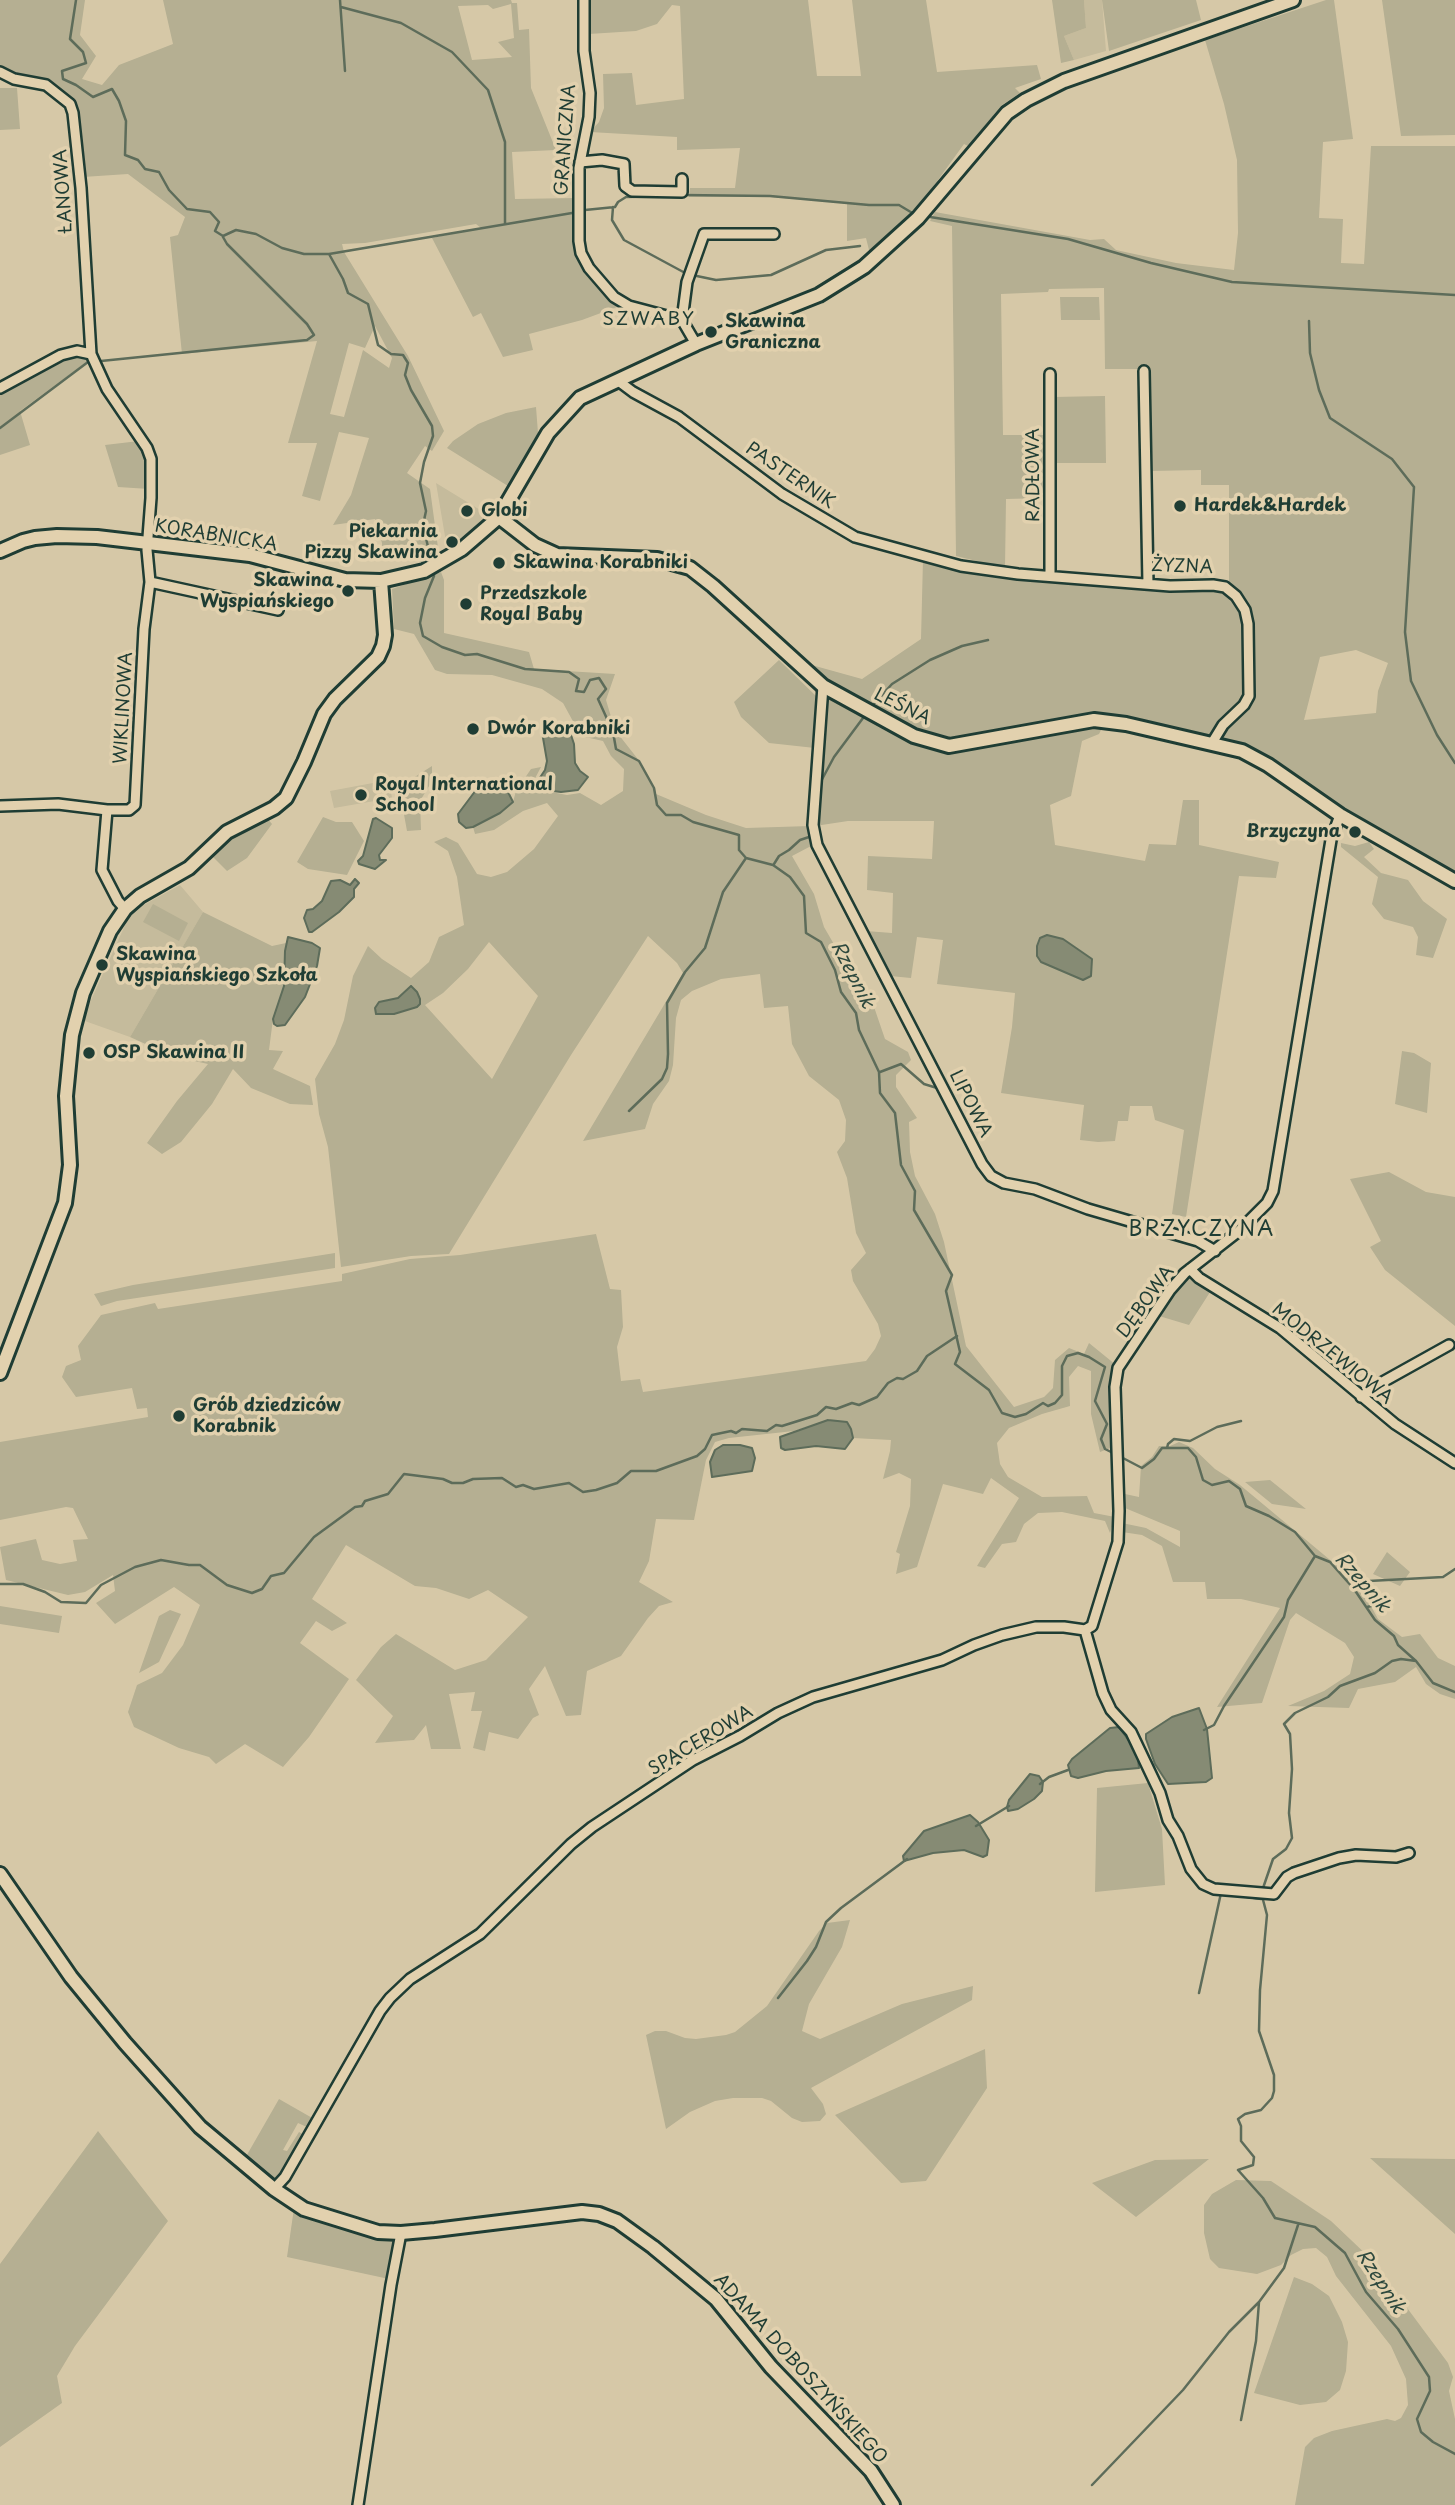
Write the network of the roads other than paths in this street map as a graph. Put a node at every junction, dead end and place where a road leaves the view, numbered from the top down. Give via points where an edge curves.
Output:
1 (584, 0) edge
2 (1293, 0) edge
3 (0, 72) edge
4 (580, 162) junction
5 (682, 179) dead end
6 (774, 234) dead end
7 (682, 320) junction
8 (696, 344) junction
9 (91, 354) junction
10 (1144, 371) dead end
11 (1050, 374) dead end
12 (617, 380) junction
13 (0, 388) edge
14 (499, 517) junction
15 (148, 543) junction
16 (0, 551) edge
17 (961, 566) joint
18 (1050, 575) junction
19 (381, 581) junction
20 (150, 582) junction
21 (1148, 584) junction
22 (278, 610) dead end
23 (823, 686) junction
24 (1212, 743) junction
25 (0, 806) edge
26 (107, 810) junction
27 (1335, 811) junction
28 (1455, 881) edge
29 (125, 909) junction
30 (1214, 1251) junction
31 (1190, 1269) junction
32 (1449, 1345) dead end
33 (0, 1373) edge
34 (1361, 1397) junction
35 (1455, 1463) edge
36 (1086, 1630) junction
37 (1409, 1853) dead end
38 (0, 1874) edge
39 (277, 2191) junction
40 (401, 2233) junction
41 (358, 2505) edge
42 (893, 2505) edge

1 - 4 street, GRANICZNA via 590,93
2 - 8 street via 1064,81 1026,100 1007,113 918,218 864,267 819,295
3 - 9 street, ŁANOWA via 46,85 70,104 73,113
4 - 5 street via 624,164 625,186 632,191 682,192
4 - 7 street, GRANICZNA via 579,241 589,268 620,302
6 - 7 street via 705,234 687,282
7 - 8 street
8 - 12 street
9 - 13 street via 61,355
9 - 15 street, ŁANOWA via 151,459
10 - 21 street
11 - 18 street, RADŁOWA
12 - 14 street via 580,398 548,433
12 - 17 street, PASTERNIK via 679,417 782,494 855,537
14 - 19 street, KORABNICKA via 443,562
14 - 23 street, LEŚNA via 557,555 657,559 690,568
15 - 16 street, KORABNICKA via 57,536 23,541
15 - 19 street, KORABNICKA via 250,555 345,580
15 - 20 street, WIKLINOWA
17 - 18 street, ŻYZNA
18 - 21 street, ŻYZNA
19 - 29 street via 383,646 324,714 286,798 226,832 189,868
20 - 22 street
20 - 26 street, WIKLINOWA via 135,805 129,810
21 - 24 street, ŻYZNA via 1225,587 1245,610 1249,696
23 - 24 street, LEŚNA via 914,736 949,746 1094,720
23 - 30 street, LIPOWA via 813,825 817,845 982,1164 1004,1183 1198,1241
24 - 27 street, LEŚNA via 1242,751 1268,765
25 - 26 street via 58,804
26 - 29 street via 102,870
27 - 28 street
27 - 30 street, DĘBOWA via 1273,1191 1267,1203
29 - 33 street via 110,931 76,1014 66,1096 70,1165 65,1203
30 - 31 street, DĘBOWA
31 - 34 street, MODRZEWIOWA via 1280,1328
31 - 36 street, DĘBOWA via 1170,1290 1118,1368 1115,1554 1092,1626
32 - 34 street
34 - 35 street, MODRZEWIOWA
36 - 37 street via 1103,1693 1131,1732 1191,1869 1203,1884 1274,1894 1294,1873 1339,1858
36 - 39 street, SPACEROWA via 1036,1627 1002,1635 942,1660 813,1697 693,1760 592,1827 480,1934 410,1979 390,1998
38 - 39 street, ADAMA DOBOSZYŃSKIEGO via 71,1977 125,2043 200,2127
39 - 40 street, ADAMA DOBOSZYŃSKIEGO via 330,2219
40 - 41 street
40 - 42 street, ADAMA DOBOSZYŃSKIEGO via 582,2212 617,2221 716,2299 771,2367 871,2471

